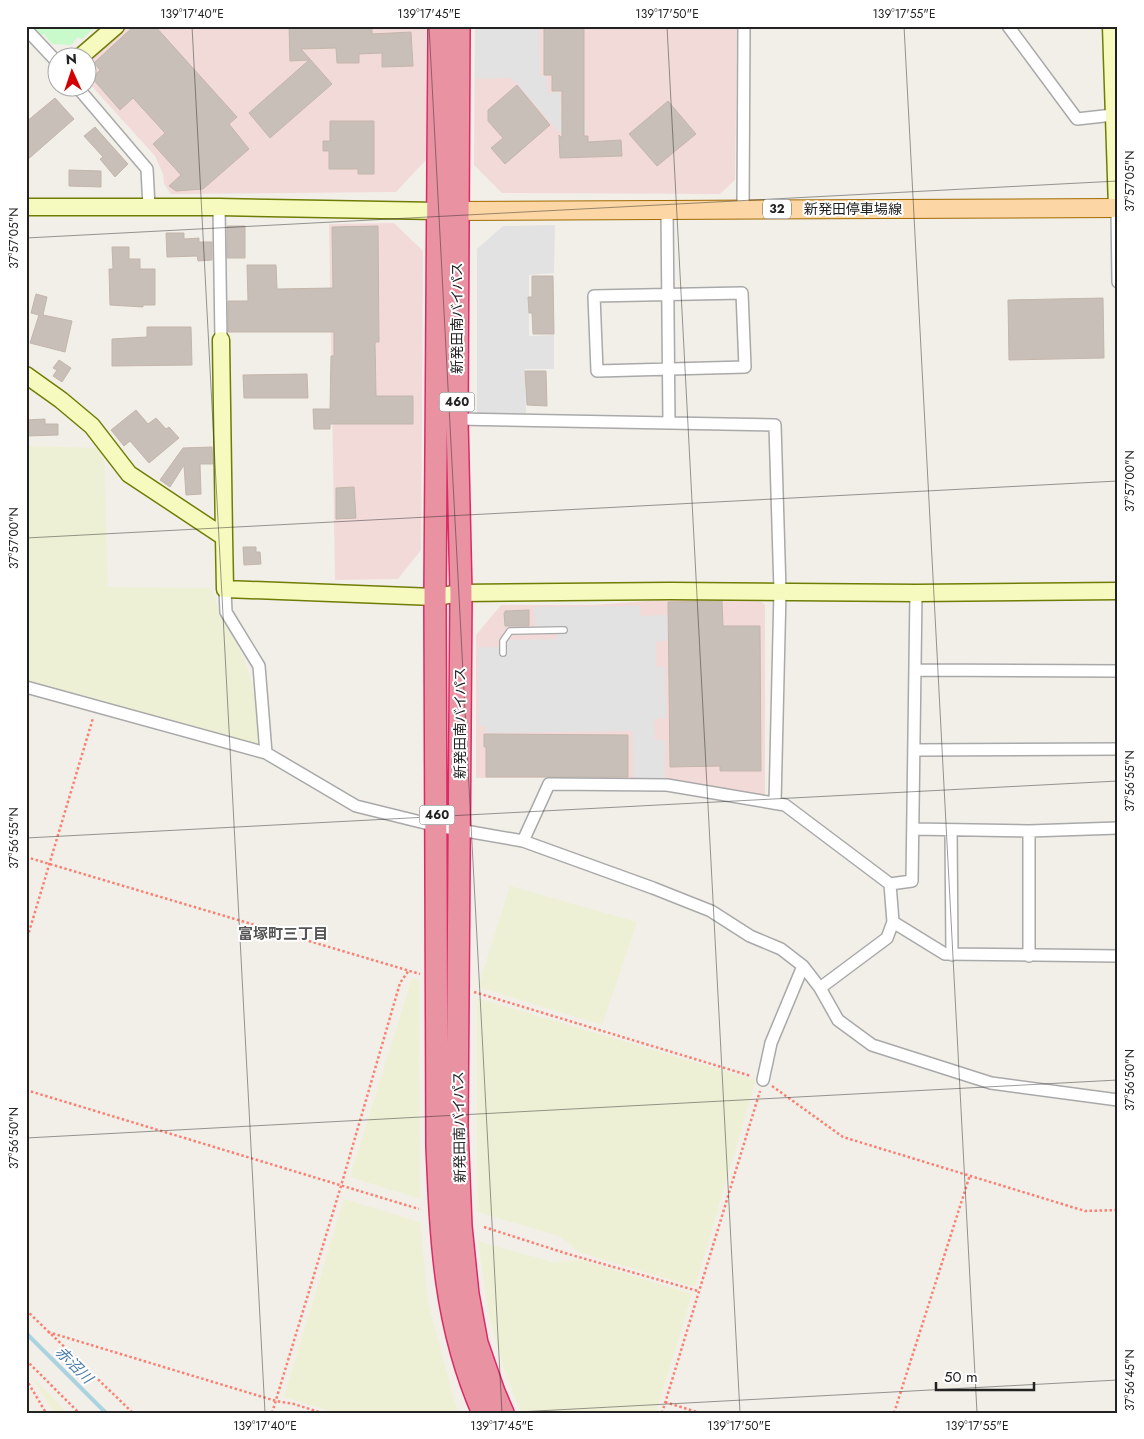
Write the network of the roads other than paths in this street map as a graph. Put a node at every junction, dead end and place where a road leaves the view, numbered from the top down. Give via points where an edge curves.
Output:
1 (116, 26) edge
2 (439, 26) edge
3 (459, 26) edge
4 (744, 26) edge
5 (1008, 26) edge
6 (1111, 26) edge
7 (26, 29) edge
8 (91, 48) edge
9 (48, 52) edge
10 (1115, 97) edge
11 (87, 98) edge
12 (1113, 115) junction
13 (149, 207) junction
14 (219, 207) junction
15 (26, 208) edge
16 (1117, 208) edge
17 (667, 209) junction
18 (743, 209) junction
19 (448, 211) junction
20 (1118, 282) edge
21 (668, 294) junction
22 (221, 340) joint
23 (669, 370) junction
24 (26, 375) edge
25 (457, 420) junction
26 (669, 423) junction
27 (224, 537) junction
28 (225, 589) junction
29 (1118, 590) edge
30 (780, 591) junction
31 (916, 593) junction
32 (461, 594) junction
33 (435, 597) junction
34 (564, 630) dead end
35 (503, 653) dead end
36 (915, 670) junction
37 (1118, 671) edge
38 (26, 687) edge
39 (1118, 749) edge
40 (914, 750) junction
41 (266, 753) junction
42 (774, 803) junction
43 (437, 826) junction
44 (1118, 828) edge
45 (913, 829) junction
46 (459, 830) junction
47 (951, 830) junction
48 (1029, 831) junction
49 (523, 841) junction
50 (890, 884) junction
51 (893, 922) junction
52 (952, 955) junction
53 (1029, 956) junction
54 (1118, 956) edge
55 (803, 966) junction
56 (820, 988) junction
57 (763, 1080) road end
58 (1118, 1100) edge
59 (483, 1413) edge
60 (503, 1413) edge

1 - 8 street
2 - 19 highway, 新発田南バイパス / 460
3 - 19 highway, 新発田南バイパス / 460
4 - 18 street
5 - 12 street via 1076,119
6 - 10 street
7 - 9 street
10 - 12 street
11 - 13 street via 147,169
12 - 16 street
13 - 14 street
13 - 15 street
14 - 19 street
14 - 22 street
16 - 18 main road, 新発田停車場線 / 32
16 - 20 street
17 - 18 main road, 新発田停車場線 / 32
17 - 19 main road, 新発田停車場線 / 32
17 - 21 street
19 - 25 highway, 新発田南バイパス / 460
19 - 33 highway, 新発田南バイパス / 460
21 - 23 street
21 - 23 street via 594,296 597,371
21 - 23 street via 742,293 745,367
22 - 27 street
23 - 26 street
24 - 27 street via 92,426 129,474
25 - 26 street
25 - 32 highway, 新発田南バイパス / 460
26 - 30 street via 775,425
27 - 28 street
28 - 33 street
28 - 41 street via 226,612 258,666
29 - 31 street
30 - 31 street
30 - 32 street
30 - 42 street
31 - 36 street
32 - 33 street
32 - 46 highway, 新発田南バイパス / 460
33 - 43 highway, 新発田南バイパス / 460
34 - 35 lane via 510,631 503,641
36 - 37 street
36 - 40 street
38 - 41 street
39 - 40 street
40 - 45 street
41 - 43 street via 356,806
42 - 49 street via 667,785 548,784
42 - 50 street via 785,805
43 - 46 street
43 - 59 highway, 新発田南バイパス / 460 via 440,1234 456,1336
44 - 48 street
45 - 47 street
45 - 50 street via 912,881
46 - 49 street
46 - 60 highway, 新発田南バイパス / 460 via 457,1128 461,1226 477,1343
47 - 48 street
47 - 52 street
48 - 53 street
49 - 55 street via 711,911 750,936 781,949
50 - 51 street
51 - 52 street via 945,954
51 - 56 street via 888,938
52 - 53 street
53 - 54 street
55 - 56 street
55 - 57 street via 771,1043
56 - 58 street via 838,1020 872,1046 992,1083

